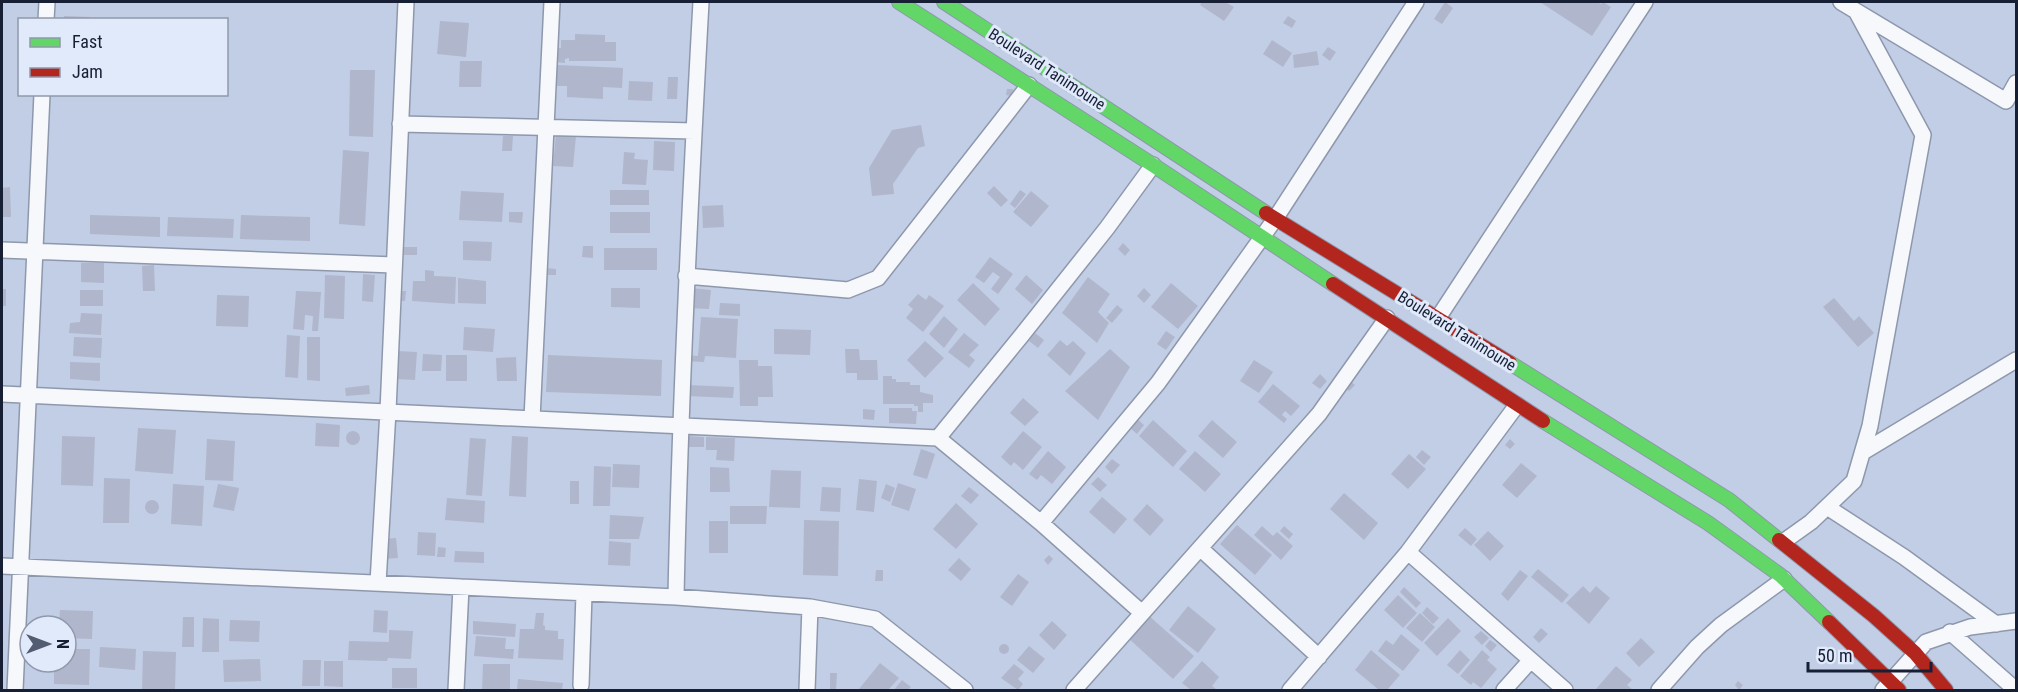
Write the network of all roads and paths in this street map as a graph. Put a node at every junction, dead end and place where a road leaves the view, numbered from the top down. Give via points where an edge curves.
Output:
1 (47, 2) edge
2 (406, 2) edge
3 (552, 2) edge
4 (701, 2) edge
5 (899, 2) edge
6 (944, 2) edge
7 (1416, 2) edge
8 (1645, 2) edge
9 (1840, 2) edge
10 (1859, 6) edge
11 (46, 18) edge
12 (2016, 83) edge
13 (1029, 85) junction
14 (42, 96) edge
15 (400, 124) junction
16 (545, 127) junction
17 (694, 131) junction
18 (1153, 165) junction
19 (1275, 219) junction
20 (1261, 237) junction
21 (2, 250) edge
22 (35, 251) junction
23 (394, 265) junction
24 (686, 276) junction
25 (1387, 318) junction
26 (1438, 318) junction
27 (2016, 360) edge
28 (2, 394) edge
29 (28, 395) junction
30 (1517, 405) junction
31 (388, 411) junction
32 (532, 418) junction
33 (680, 427) junction
34 (938, 438) junction
35 (1863, 452) junction
36 (1827, 507) junction
37 (1041, 524) junction
38 (1783, 542) junction
39 (1200, 549) junction
40 (1408, 552) junction
41 (2, 566) edge
42 (21, 567) junction
43 (1784, 579) junction
44 (378, 583) junction
45 (461, 586) junction
46 (584, 594) junction
47 (676, 597) junction
48 (810, 608) junction
49 (1141, 612) junction
50 (2016, 621) edge
51 (1996, 624) junction
52 (1950, 632) junction
53 (1915, 653) junction
54 (1319, 657) junction
55 (1530, 661) junction
56 (581, 685) dead end
57 (1891, 687) edge
58 (15, 690) edge
59 (456, 690) edge
60 (807, 690) edge
61 (965, 690) edge
62 (1074, 690) edge
63 (1290, 690) edge
64 (1504, 690) edge
65 (1565, 690) edge
66 (1659, 690) edge
67 (1946, 690) edge
68 (2016, 690) edge

1 - 11 street
2 - 15 street
3 - 16 street
4 - 17 street
5 - 13 main road, Boulevard Tanimoune
6 - 19 main road, Boulevard Tanimoune
7 - 19 street
8 - 26 street
9 - 10 street
10 - 12 street via 2006,101
10 - 35 street via 1923,135
13 - 18 main road, Boulevard Tanimoune
13 - 24 street via 878,278 848,290
14 - 22 street
15 - 16 street
15 - 23 street
16 - 17 street
16 - 32 street
17 - 24 street
18 - 20 main road, Boulevard Tanimoune
18 - 34 street
19 - 20 street
19 - 26 main road, Boulevard Tanimoune
20 - 25 main road, Boulevard Tanimoune
20 - 37 street via 1152,392
21 - 22 street
22 - 23 street
22 - 29 street
23 - 31 street
24 - 33 street
25 - 30 main road, Boulevard Tanimoune
25 - 39 street via 1329,402
26 - 38 main road, Boulevard Tanimoune via 1729,500
27 - 35 street
28 - 29 street
29 - 31 street
29 - 42 street
30 - 40 street
30 - 43 main road, Boulevard Tanimoune via 1708,523
31 - 32 street
31 - 44 street
32 - 33 street
33 - 34 street
33 - 47 street
34 - 37 street
35 - 36 street via 1854,481
36 - 38 street
36 - 51 street
37 - 49 street
38 - 53 main road, Boulevard Tanimoune
39 - 49 street
39 - 54 street
40 - 54 street
40 - 55 street
41 - 42 street
42 - 44 street
42 - 58 street
43 - 57 main road, Boulevard Tanimoune
43 - 66 street via 1721,625
44 - 45 street
45 - 46 street
45 - 59 street
46 - 47 street
46 - 56 street
47 - 48 street
48 - 60 street
48 - 61 street via 875,619
49 - 62 street
50 - 51 street
51 - 52 street
52 - 53 street via 1926,642
52 - 68 street
53 - 57 street
53 - 67 main road, Boulevard Tanimoune
54 - 63 street
55 - 64 street
55 - 65 street

